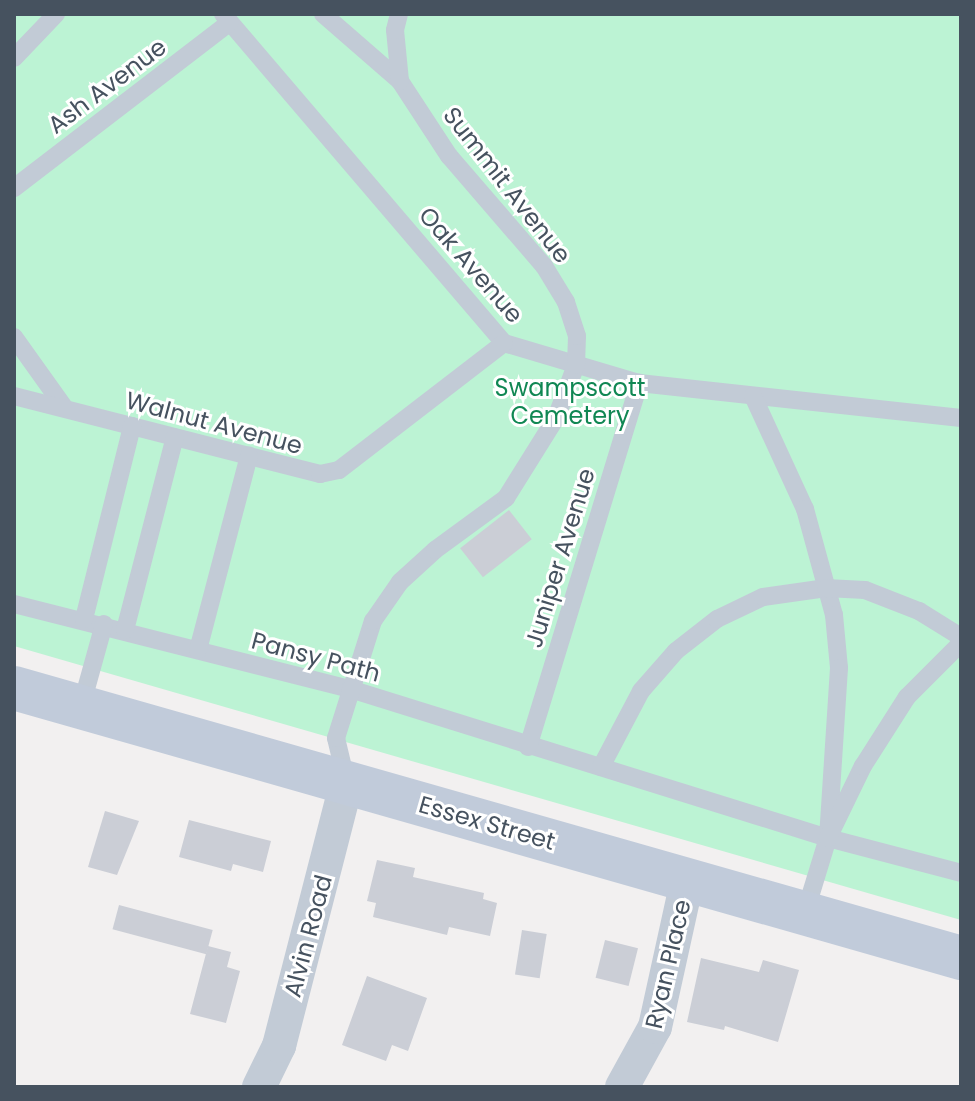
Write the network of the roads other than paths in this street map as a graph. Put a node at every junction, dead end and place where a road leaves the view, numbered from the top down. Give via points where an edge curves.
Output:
1 (56, 14) edge
2 (323, 14) edge
3 (399, 14) edge
4 (226, 18) edge
5 (14, 58) edge
6 (400, 81) junction
7 (14, 188) edge
8 (14, 337) edge
9 (504, 343) junction
10 (576, 365) junction
11 (639, 383) junction
12 (14, 396) edge
13 (753, 396) junction
14 (64, 407) junction
15 (961, 418) edge
16 (132, 426) junction
17 (175, 437) junction
18 (249, 456) junction
19 (826, 588) junction
20 (14, 604) edge
21 (84, 619) junction
22 (104, 624) junction
23 (125, 630) junction
24 (961, 637) edge
25 (961, 643) edge
26 (198, 650) junction
27 (14, 688) edge
28 (350, 689) junction
29 (81, 707) junction
30 (528, 747) junction
31 (601, 767) junction
32 (347, 782) junction
33 (828, 838) junction
34 (961, 873) edge
35 (687, 881) junction
36 (804, 916) junction
37 (961, 958) edge
38 (259, 1087) edge
39 (622, 1087) edge

1 - 5 lane
2 - 6 lane
3 - 6 lane, Summit Avenue via 395,30
4 - 7 lane, Ash Avenue
4 - 9 lane, Oak Avenue
6 - 10 lane, Summit Avenue via 449,156 544,266 566,302 577,336
8 - 14 lane
9 - 10 lane, Oak Avenue
9 - 18 lane, Walnut Avenue via 339,470 303,473
10 - 11 lane, Oak Avenue
10 - 28 lane, Summit Avenue via 556,418 506,498 435,550 391,595 373,621
11 - 13 lane, Oak Avenue
11 - 30 lane, Juniper Avenue
12 - 14 lane, Walnut Avenue
13 - 15 lane, Oak Avenue
13 - 19 lane via 805,509
14 - 16 lane, Walnut Avenue
16 - 17 lane, Walnut Avenue
16 - 21 lane
17 - 18 lane, Walnut Avenue
17 - 23 lane
18 - 26 lane
19 - 24 lane via 865,590 896,601
19 - 31 lane via 763,597 717,619 676,651 641,691
19 - 33 lane via 839,668
20 - 21 lane, Pansy Path
21 - 22 lane, Pansy Path
22 - 23 lane, Pansy Path
22 - 29 lane
23 - 26 lane, Pansy Path
25 - 33 lane via 907,697 863,766
26 - 28 lane, Pansy Path
27 - 29 main road, Essex Street
28 - 30 lane, Pansy Path
28 - 32 lane, Summit Avenue via 336,738
29 - 32 main road, Essex Street
30 - 31 lane, Pansy Path
31 - 33 lane, Pansy Path
32 - 35 main road, Essex Street
32 - 38 street, Alvin Road via 279,1046
33 - 34 lane, Pansy Path
33 - 36 lane
35 - 36 main road, Essex Street
35 - 39 street, Ryan Place via 655,1027
36 - 37 main road, Essex Street

